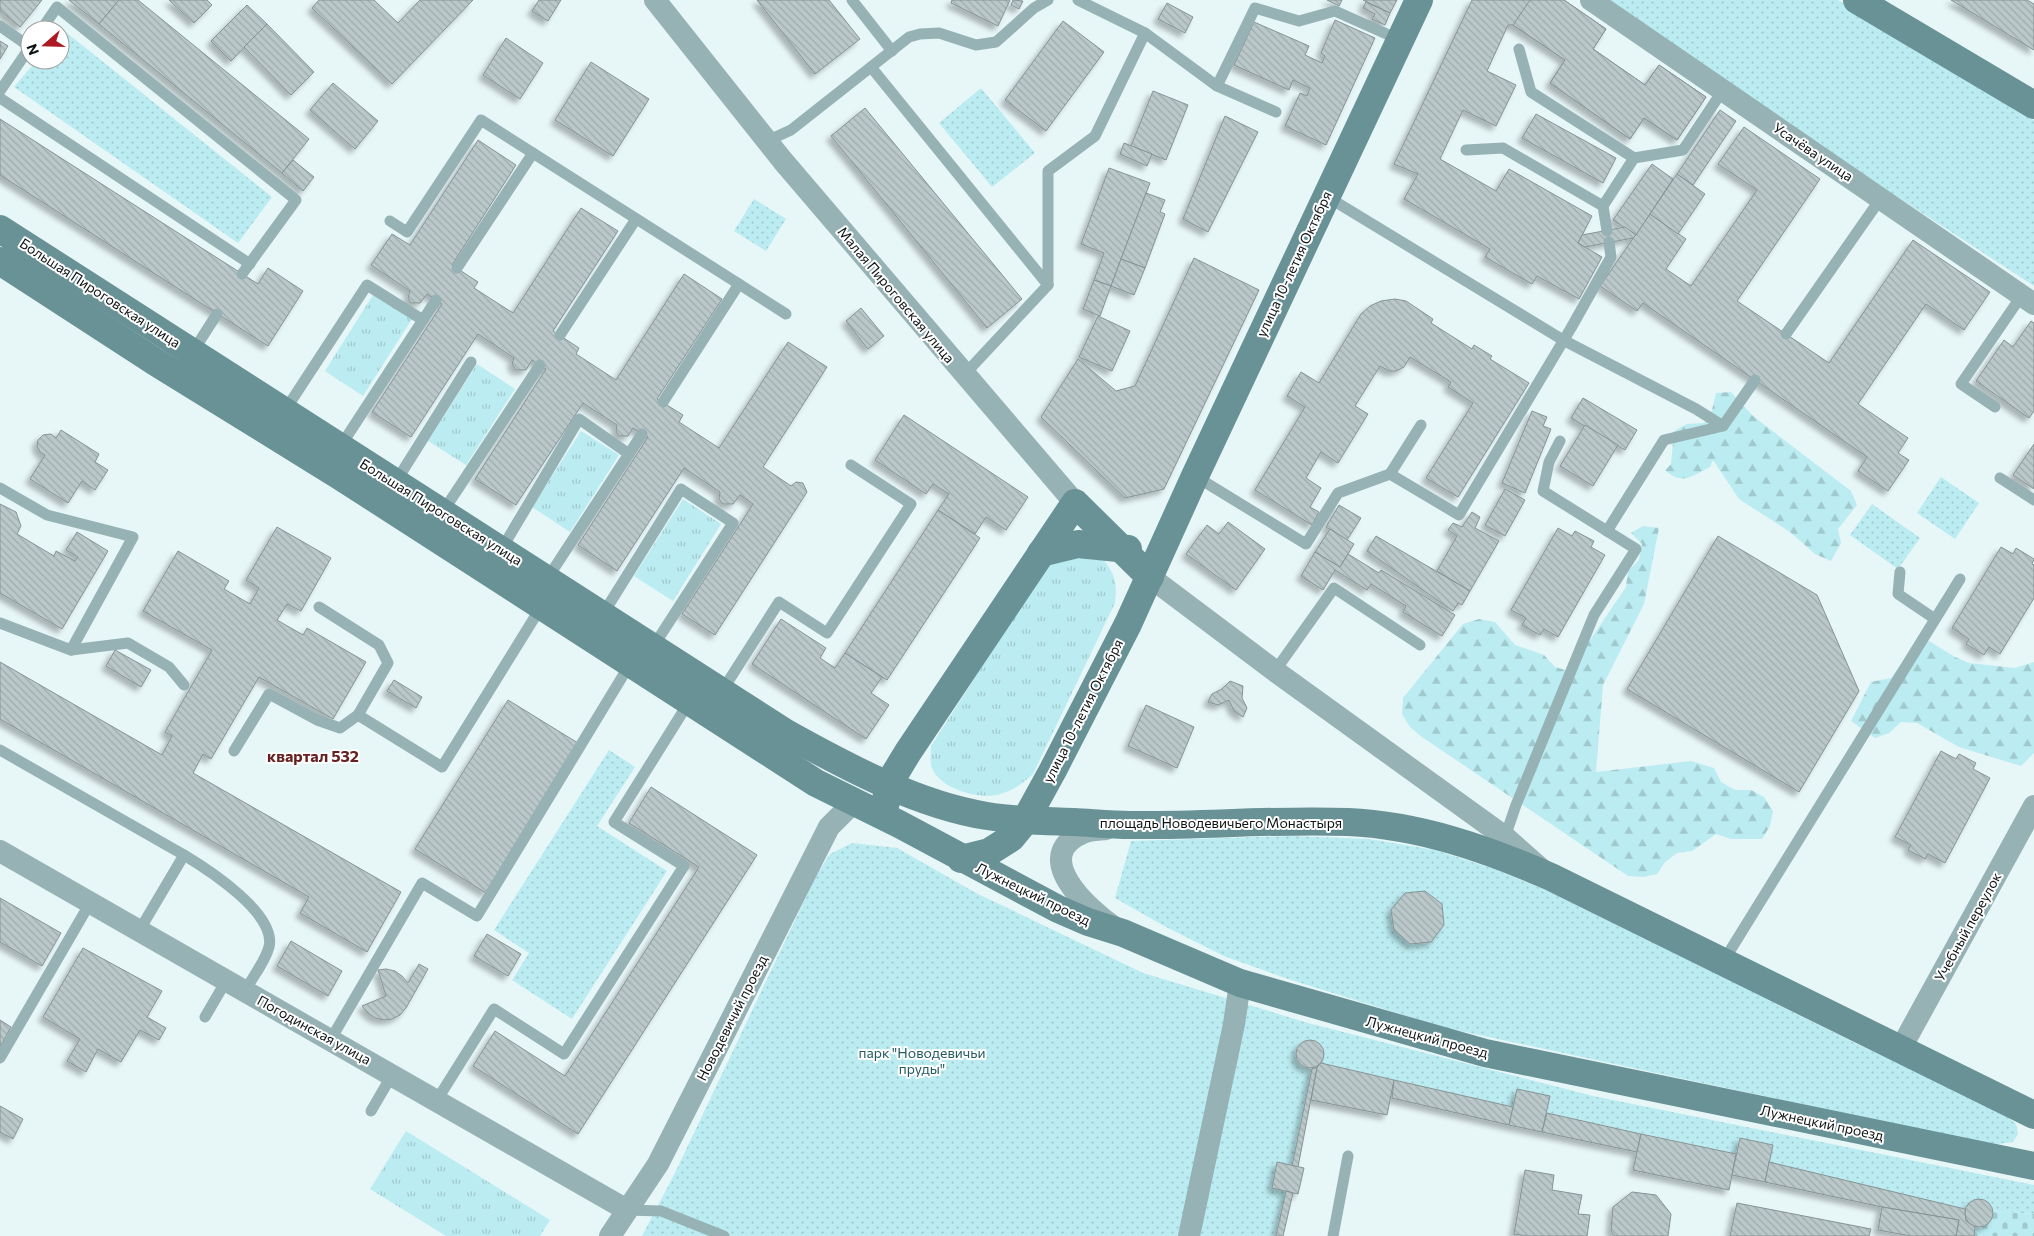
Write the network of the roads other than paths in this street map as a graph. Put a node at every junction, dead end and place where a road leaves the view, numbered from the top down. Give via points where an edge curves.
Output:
1 (655, 0) edge
2 (852, 0) edge
3 (1048, 0) edge
4 (1078, 0) edge
5 (1419, 0) edge
6 (1591, 0) edge
7 (1866, 2) edge
8 (48, 20) edge
9 (0, 26) edge
10 (1145, 33) junction
11 (20, 40) edge
12 (1400, 40) junction
13 (1519, 50) dead end
14 (892, 51) junction
15 (20, 62) edge
16 (871, 67) junction
17 (1217, 86) junction
18 (1723, 90) junction
19 (0, 91) edge
20 (0, 98) edge
21 (2034, 105) edge
22 (1276, 112) dead end
23 (767, 141) junction
24 (1466, 150) dead end
25 (533, 153) junction
26 (1634, 158) junction
27 (1326, 196) junction
28 (1881, 198) junction
29 (1603, 206) junction
30 (636, 219) junction
31 (390, 220) dead end
32 (0, 229) edge
33 (0, 261) edge
34 (250, 264) junction
35 (457, 268) dead end
36 (242, 274) dead end
37 (739, 284) junction
38 (1048, 285) junction
39 (2028, 299) edge
40 (436, 300) dead end
41 (217, 314) dead end
42 (786, 314) dead end
43 (423, 320) junction
44 (1786, 334) dead end
45 (560, 335) dead end
46 (1564, 340) junction
47 (192, 353) junction
48 (471, 362) dead end
49 (540, 365) dead end
50 (964, 376) junction
51 (1755, 380) dead end
52 (662, 402) dead end
53 (1995, 407) dead end
54 (284, 412) junction
55 (1421, 425) dead end
56 (1723, 426) junction
57 (642, 434) dead end
58 (1560, 441) dead end
59 (339, 448) junction
60 (629, 454) junction
61 (851, 465) dead end
62 (1390, 474) junction
63 (1194, 476) junction
64 (2000, 478) dead end
65 (395, 483) junction
66 (0, 488) edge
67 (2034, 500) edge
68 (1075, 503) junction
69 (442, 513) junction
70 (1170, 529) junction
71 (1607, 531) junction
72 (1121, 549) junction
73 (501, 550) junction
74 (1041, 553) junction
75 (1900, 572) dead end
76 (1150, 577) junction
77 (547, 579) junction
78 (1960, 579) dead end
79 (319, 607) dead end
80 (541, 607) junction
81 (603, 614) junction
82 (1935, 620) junction
83 (0, 623) edge
84 (1420, 645) dead end
85 (653, 646) junction
86 (71, 650) junction
87 (630, 664) junction
88 (1275, 671) junction
89 (184, 685) dead end
90 (722, 691) junction
91 (689, 702) junction
92 (358, 715) junction
93 (0, 750) edge
94 (234, 751) dead end
95 (888, 785) junction
96 (854, 802) junction
97 (2034, 806) edge
98 (1025, 820) junction
99 (899, 824) junction
100 (1129, 825) junction
101 (1505, 837) junction
102 (0, 851) edge
103 (184, 855) junction
104 (961, 859) junction
105 (1551, 877) junction
106 (90, 903) junction
107 (139, 931) junction
108 (1123, 933) junction
109 (1723, 962) junction
110 (1240, 984) junction
111 (236, 986) junction
112 (205, 1017) dead end
113 (331, 1039) junction
114 (1901, 1048) junction
115 (0, 1058) edge
116 (392, 1075) junction
117 (437, 1100) junction
118 (371, 1111) dead end
119 (2034, 1115) edge
120 (1348, 1156) dead end
121 (2033, 1166) edge
122 (627, 1210) junction
123 (610, 1236) edge
124 (724, 1236) edge
125 (1189, 1236) edge
126 (1333, 1236) edge

1 - 23 street, Малая Пироговская улица
2 - 14 lane
3 - 14 lane via 1034,8 996,42 976,45 939,33 920,34 909,37
4 - 10 lane
5 - 12 main road, улица 10-летия Октября
6 - 18 street, Усачёва улица
7 - 21 main road
8 - 34 lane via 57,7 296,200
9 - 11 lane
10 - 17 lane
10 - 38 lane via 1095,136 1048,172
12 - 17 lane via 1335,11 1300,21 1255,8
12 - 27 main road, улица 10-летия Октября
13 - 26 lane via 1531,92
14 - 16 lane
15 - 19 lane
16 - 23 lane via 791,130
16 - 38 lane
17 - 22 lane
18 - 26 lane via 1683,150
18 - 28 street, Усачёва улица
20 - 34 lane
23 - 50 street, Малая Пироговская улица
24 - 29 lane via 1503,148
25 - 30 lane
25 - 31 lane via 481,120 407,232
25 - 35 lane
26 - 29 lane
27 - 46 lane
27 - 63 main road, улица 10-летия Октября
28 - 39 street, Усачёва улица
28 - 44 lane
29 - 46 lane via 1611,257
30 - 37 lane
30 - 45 lane
32 - 47 main road, Большая Пироговская улица
33 - 80 main road, Большая Пироговская улица
34 - 36 lane
37 - 42 lane
37 - 52 lane
38 - 50 lane
39 - 53 lane via 1961,384
40 - 43 lane
41 - 47 lane
43 - 54 lane via 367,285
43 - 59 lane
46 - 56 lane
46 - 62 lane via 1459,515
47 - 54 main road, Большая Пироговская улица
48 - 65 lane
49 - 69 lane
50 - 68 street, Малая Пироговская улица
51 - 56 lane
54 - 59 main road, Большая Пироговская улица
55 - 62 lane
56 - 71 lane via 1664,440
57 - 60 lane
58 - 71 lane via 1549,462 1543,491
59 - 65 main road, Большая Пироговская улица
60 - 73 lane via 579,419
60 - 77 lane
61 - 90 lane via 911,504 827,633 779,602
62 - 63 lane via 1338,493 1306,544
63 - 70 main road, улица 10-летия Октября
64 - 67 lane
65 - 69 main road, Большая Пироговская улица
66 - 86 lane via 47,515 133,537
68 - 72 main road, Малая Пироговская улица
68 - 74 main road
69 - 73 main road, Большая Пироговская улица
70 - 72 main road, улица 10-летия Октября via 1158,542 1142,548
70 - 76 main road, улица 10-летия Октября
71 - 101 lane via 1636,549 1594,615
72 - 74 main road, улица 10-летия Октября via 1078,544
72 - 76 main road, Малая Пироговская улица
73 - 77 main road, Большая Пироговская улица
74 - 95 main road
75 - 82 lane via 1898,594
76 - 88 street
76 - 98 main road, улица 10-летия Октября
77 - 81 main road, Большая Пироговская улица
78 - 82 lane
79 - 92 lane via 379,645 388,663
80 - 87 main road, Большая Пироговская улица
80 - 92 lane via 442,767
81 - 85 main road, Большая Пироговская улица
81 - 85 lane via 681,489 733,523
82 - 109 lane
83 - 86 lane
84 - 88 lane via 1334,588
85 - 90 main road, Большая Пироговская улица
86 - 89 lane via 128,643 169,667
87 - 91 main road, Большая Пироговская улица
87 - 113 lane via 477,916 422,883
88 - 101 street
90 - 95 main road, Большая Пироговская улица via 786,733
91 - 96 main road, Большая Пироговская улица via 816,783
91 - 117 lane via 614,822 684,866 564,1054 494,1009
92 - 94 lane via 340,728 269,694
93 - 103 lane
95 - 96 main road
95 - 98 main road, площадь Новодевичьего Монастыря via 956,810
95 - 99 main road via 886,805
96 - 99 main road, Лужнецкий проезд
96 - 122 street, Новодевичий проезд via 829,827 658,1164
97 - 114 street, Учебный переулок
98 - 100 main road, площадь Новодевичьего Монастыря
98 - 104 main road, улица 10-летия Октября via 1011,838 989,852
99 - 104 main road, Лужнецкий проезд
100 - 105 main road, площадь Новодевичьего Монастыря via 1350,822 1445,838 1498,854
100 - 108 street via 1085,832 1064,846 1061,857 1066,878 1074,891 1093,911
101 - 105 street
102 - 106 street, Погодинская улица
103 - 107 lane
103 - 111 lane via 226,883 248,903 268,930 269,947
104 - 108 main road, Лужнецкий проезд via 1058,909
105 - 109 main road
106 - 107 street, Погодинская улица
106 - 115 lane
107 - 111 street, Погодинская улица
108 - 110 main road, Лужнецкий проезд
109 - 114 main road
110 - 121 main road, Лужнецкий проезд via 1485,1053
110 - 125 street
111 - 112 lane
111 - 113 street, Погодинская улица
113 - 116 street, Погодинская улица
114 - 119 main road
116 - 117 street, Погодинская улица
116 - 118 lane
117 - 122 street, Погодинская улица
120 - 126 lane
122 - 123 street, Новодевичий проезд
122 - 124 lane via 661,1211

